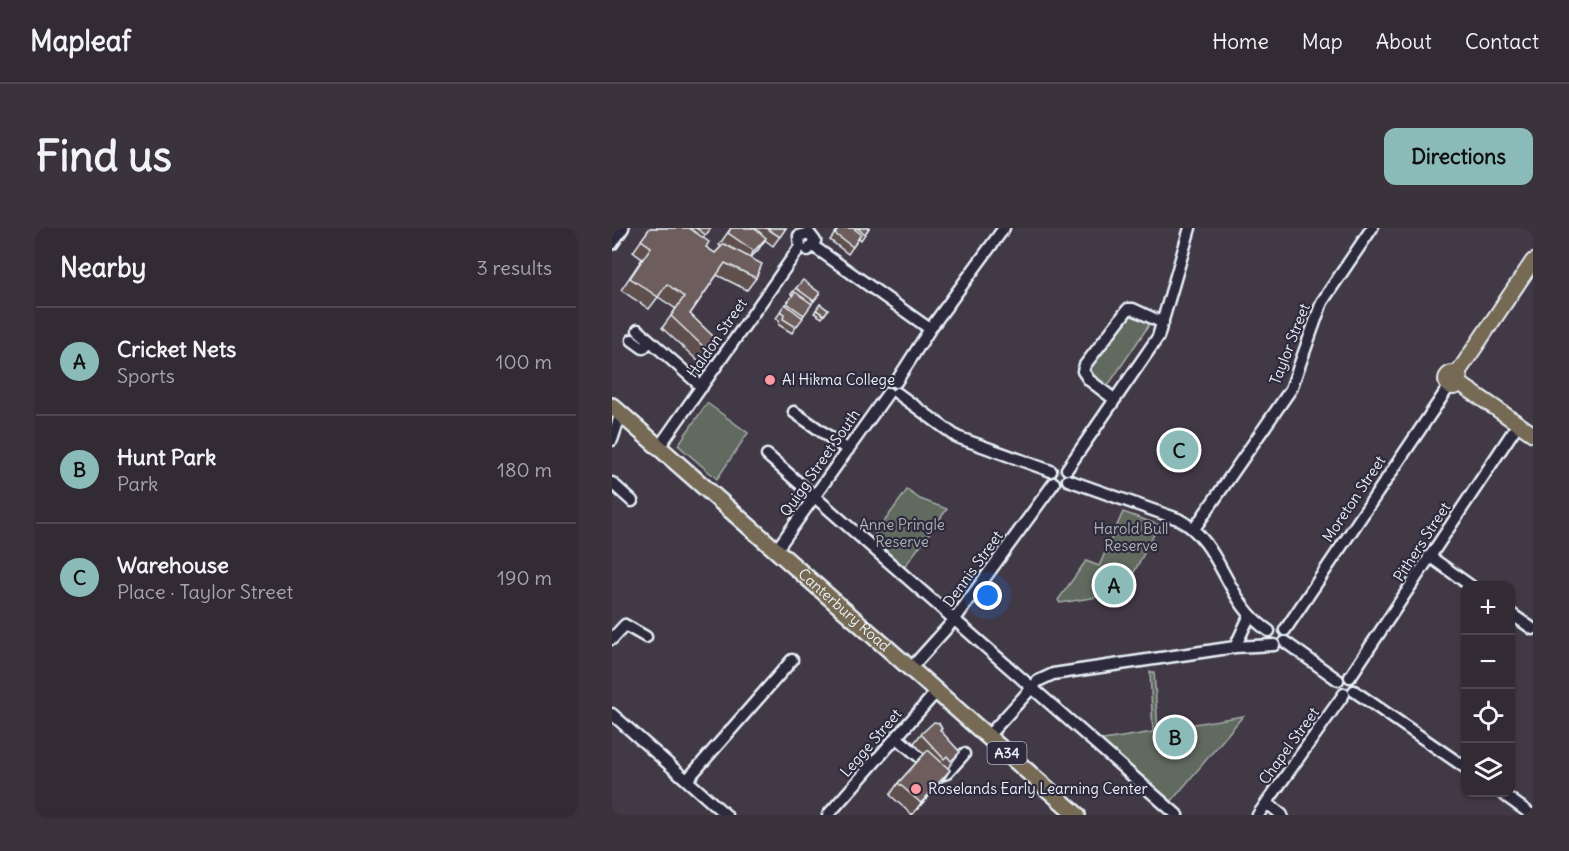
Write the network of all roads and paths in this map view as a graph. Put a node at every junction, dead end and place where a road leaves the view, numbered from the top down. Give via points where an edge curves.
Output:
1 (623, 228) edge
2 (1004, 228) edge
3 (1190, 228) edge
4 (1372, 228) edge
5 (811, 230) edge
6 (612, 244) edge
7 (813, 246) junction
8 (800, 247) junction
9 (1533, 261) edge
10 (1163, 323) junction
11 (930, 329) junction
12 (635, 335) dead end
13 (1455, 381) junction
14 (702, 387) junction
15 (894, 389) junction
16 (1114, 399) junction
17 (616, 410) edge
18 (794, 412) dead end
19 (1518, 424) junction
20 (635, 426) junction
21 (1533, 434) edge
22 (613, 440) edge
23 (659, 447) junction
24 (848, 450) junction
25 (767, 455) dead end
26 (1051, 471) junction
27 (1067, 474) junction
28 (612, 483) edge
29 (1054, 483) junction
30 (815, 495) junction
31 (632, 501) dead end
32 (1194, 529) junction
33 (777, 549) junction
34 (1429, 556) junction
35 (1465, 581) edge
36 (1515, 616) edge
37 (1249, 617) junction
38 (955, 619) junction
39 (1533, 629) edge
40 (1268, 632) junction
41 (646, 637) dead end
42 (612, 639) edge
43 (1281, 639) junction
44 (1235, 647) junction
45 (792, 660) dead end
46 (911, 668) junction
47 (1350, 676) junction
48 (1338, 680) junction
49 (1032, 687) junction
50 (937, 691) junction
51 (1348, 693) junction
52 (612, 714) edge
53 (988, 736) junction
54 (896, 737) junction
55 (964, 754) dead end
56 (1461, 765) edge
57 (687, 780) junction
58 (1507, 797) edge
59 (1267, 803) junction
60 (726, 815) edge
61 (828, 815) edge
62 (1077, 815) edge
63 (1178, 815) edge
64 (1258, 815) edge
65 (1282, 815) edge
66 (1532, 815) edge

1 - 6 street
2 - 11 street, Quigg Street South
3 - 10 street
4 - 32 street, Taylor Street via 1322,302 1291,388
5 - 7 street
5 - 8 street via 799,236
7 - 8 street via 808,250
7 - 11 street
8 - 14 street, Haldon Street
9 - 13 main road, Moreton Street
10 - 16 street via 1158,337
10 - 16 street via 1128,309 1085,365 1086,378
11 - 15 street, Quigg Street South
12 - 14 street via 642,348 650,341
13 - 19 main road
13 - 43 street, Moreton Street
14 - 23 street, Haldon Street
15 - 24 street, Quigg Street South
15 - 26 street via 957,436
16 - 27 street
17 - 20 highway, Canterbury Road / A34
17 - 22 street
18 - 24 street
19 - 21 main road
19 - 34 street, Pithers Street
20 - 22 street
20 - 23 highway, Canterbury Road / A34
23 - 33 highway, Canterbury Road / A34
24 - 30 street, Quigg Street South
25 - 30 street
26 - 27 street via 1058,466
26 - 29 street
27 - 29 street via 1060,485
27 - 32 street
28 - 31 street
29 - 38 street, Dennis Street
30 - 33 street, Quigg Street South
30 - 38 street
32 - 37 street via 1206,542
33 - 46 highway, Canterbury Road / A34
34 - 35 street
34 - 47 street, Pithers Street
36 - 39 street
37 - 40 street
37 - 44 street
38 - 46 street, Dennis Street
38 - 49 street
40 - 43 street via 1269,641
40 - 43 street via 1276,626
40 - 44 street
41 - 42 street via 625,625
43 - 44 street
43 - 48 street
44 - 49 street via 1053,674
45 - 57 street
46 - 50 highway, Canterbury Road / A34
47 - 48 street
47 - 51 street via 1355,683
48 - 51 street via 1337,689
49 - 53 street
49 - 63 street
50 - 53 highway, Canterbury Road / A34
50 - 54 street, Legge Street
51 - 56 street
51 - 59 street, Chapel Street
52 - 57 street
53 - 62 highway, Canterbury Road / A34
54 - 55 street via 941,775
54 - 61 street, Legge Street
57 - 60 street
58 - 66 street
59 - 64 street, Chapel Street
59 - 65 street

